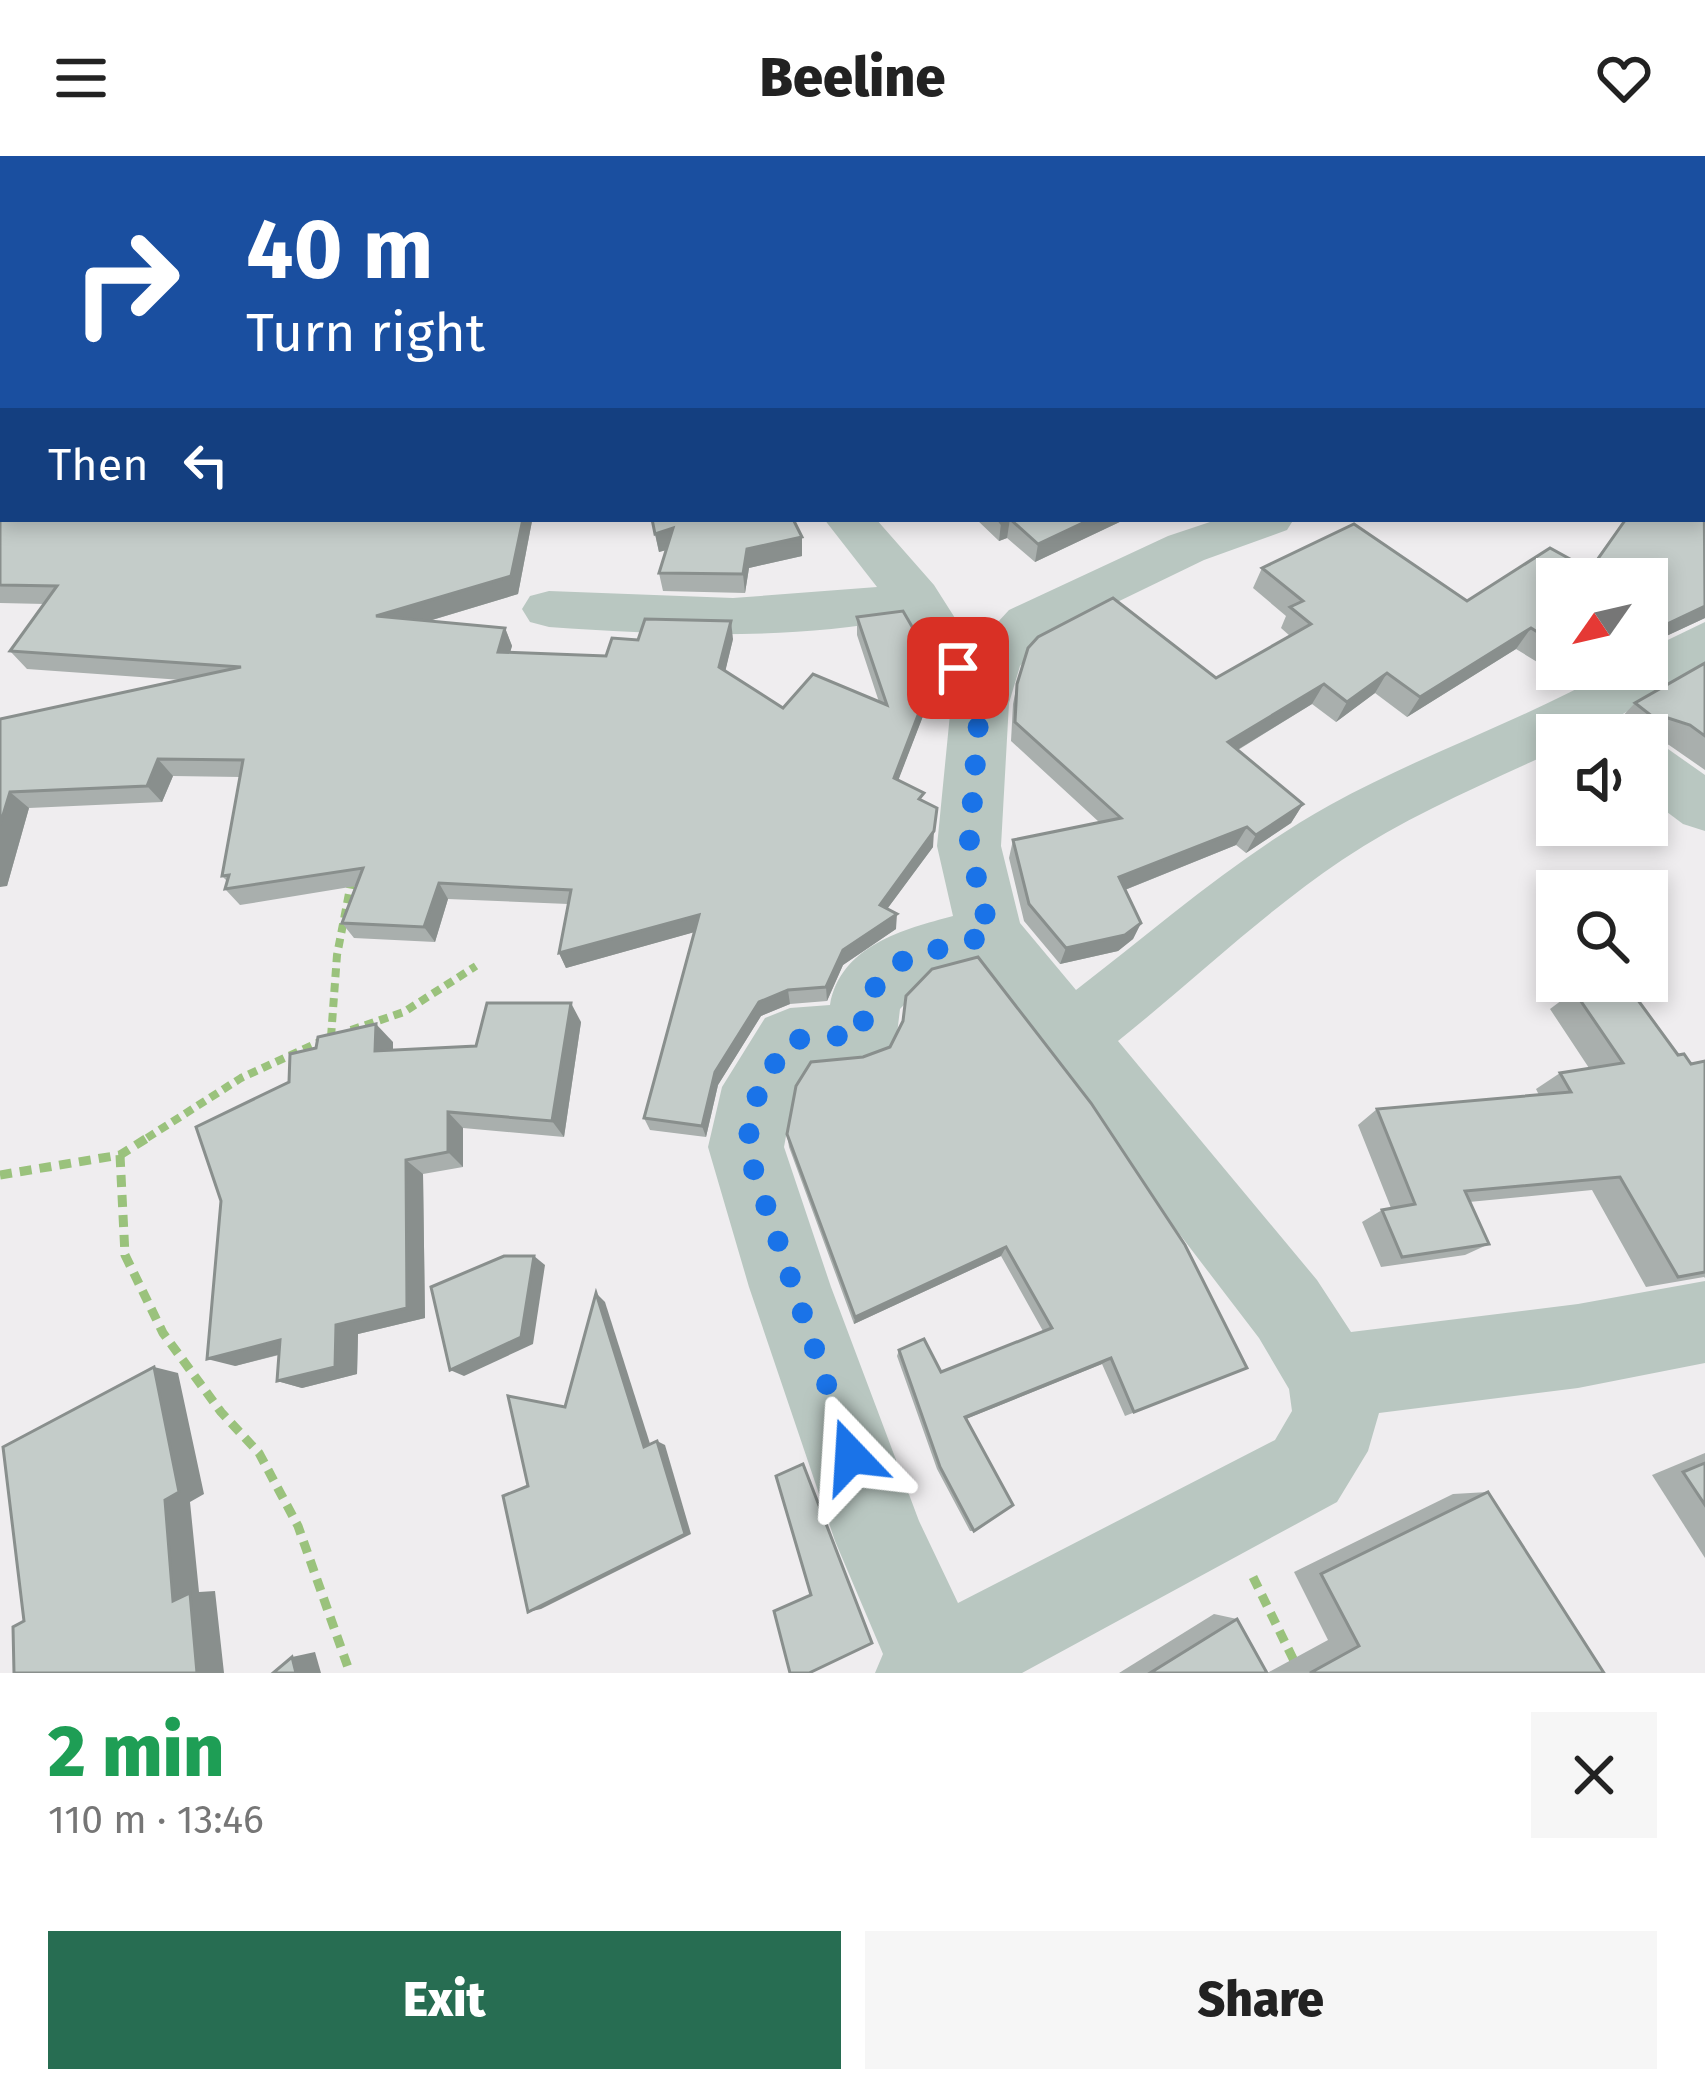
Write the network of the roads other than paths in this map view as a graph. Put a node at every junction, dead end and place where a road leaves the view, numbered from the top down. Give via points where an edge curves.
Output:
1 (852, 522) edge
2 (1248, 522) edge
3 (1169, 533) edge
4 (915, 598) junction
5 (549, 609) dead end
6 (1705, 641) edge
7 (980, 703) junction
8 (1607, 714) edge
9 (1536, 744) edge
10 (1668, 780) edge
11 (1705, 806) edge
12 (990, 935) junction
13 (1072, 1035) junction
14 (1705, 1322) edge
15 (1330, 1377) junction
16 (930, 1669) edge

1 - 4 street
2 - 3 street
3 - 7 street via 1028,623 995,658
4 - 5 street via 783,615
4 - 7 street
6 - 8 street
7 - 12 street via 969,846
9 - 13 street via 1438,776 1324,838
10 - 11 street
12 - 13 street
12 - 16 street via 906,958 866,996 862,1034 790,1040 759,1088 746,1147
13 - 15 street via 1288,1310
14 - 15 street
15 - 16 street via 1337,1420 1306,1471

